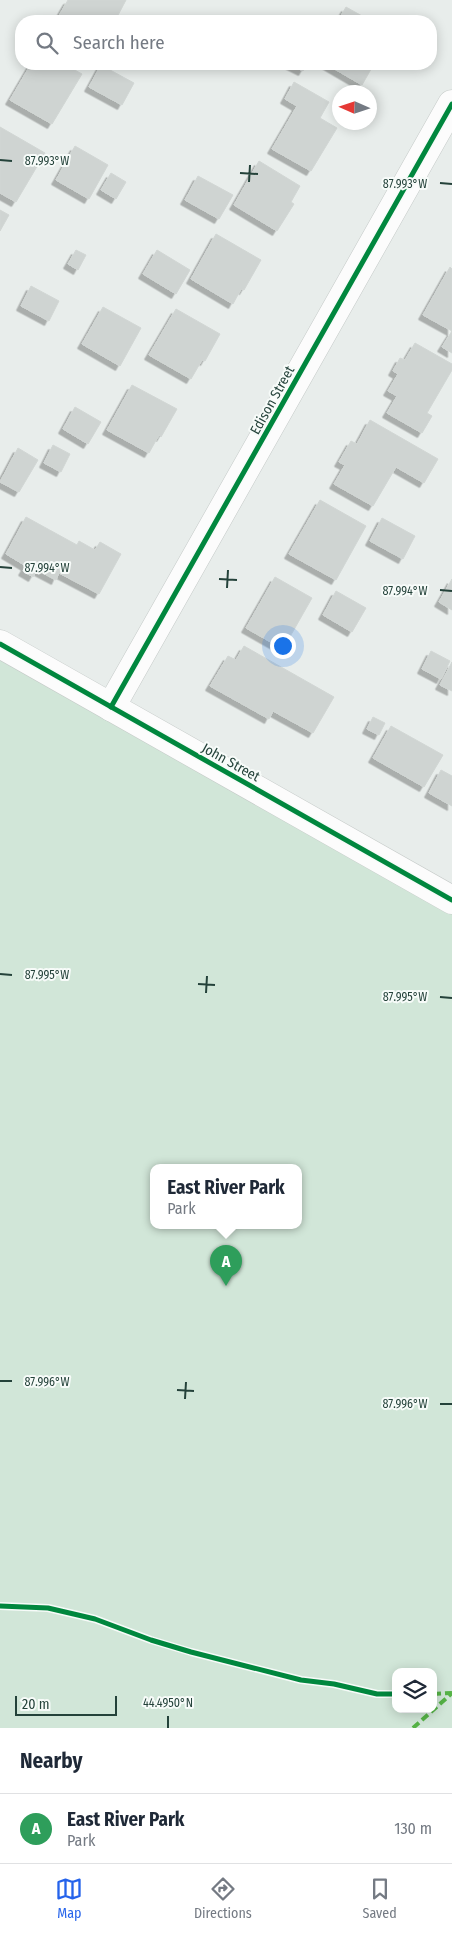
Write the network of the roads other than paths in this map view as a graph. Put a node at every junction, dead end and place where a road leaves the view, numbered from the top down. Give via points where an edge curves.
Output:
1 (452, 104) edge
2 (0, 644) edge
3 (112, 707) junction
4 (452, 900) edge

1 - 3 street, Edison Street
2 - 3 street, John Street
3 - 4 street, John Street

